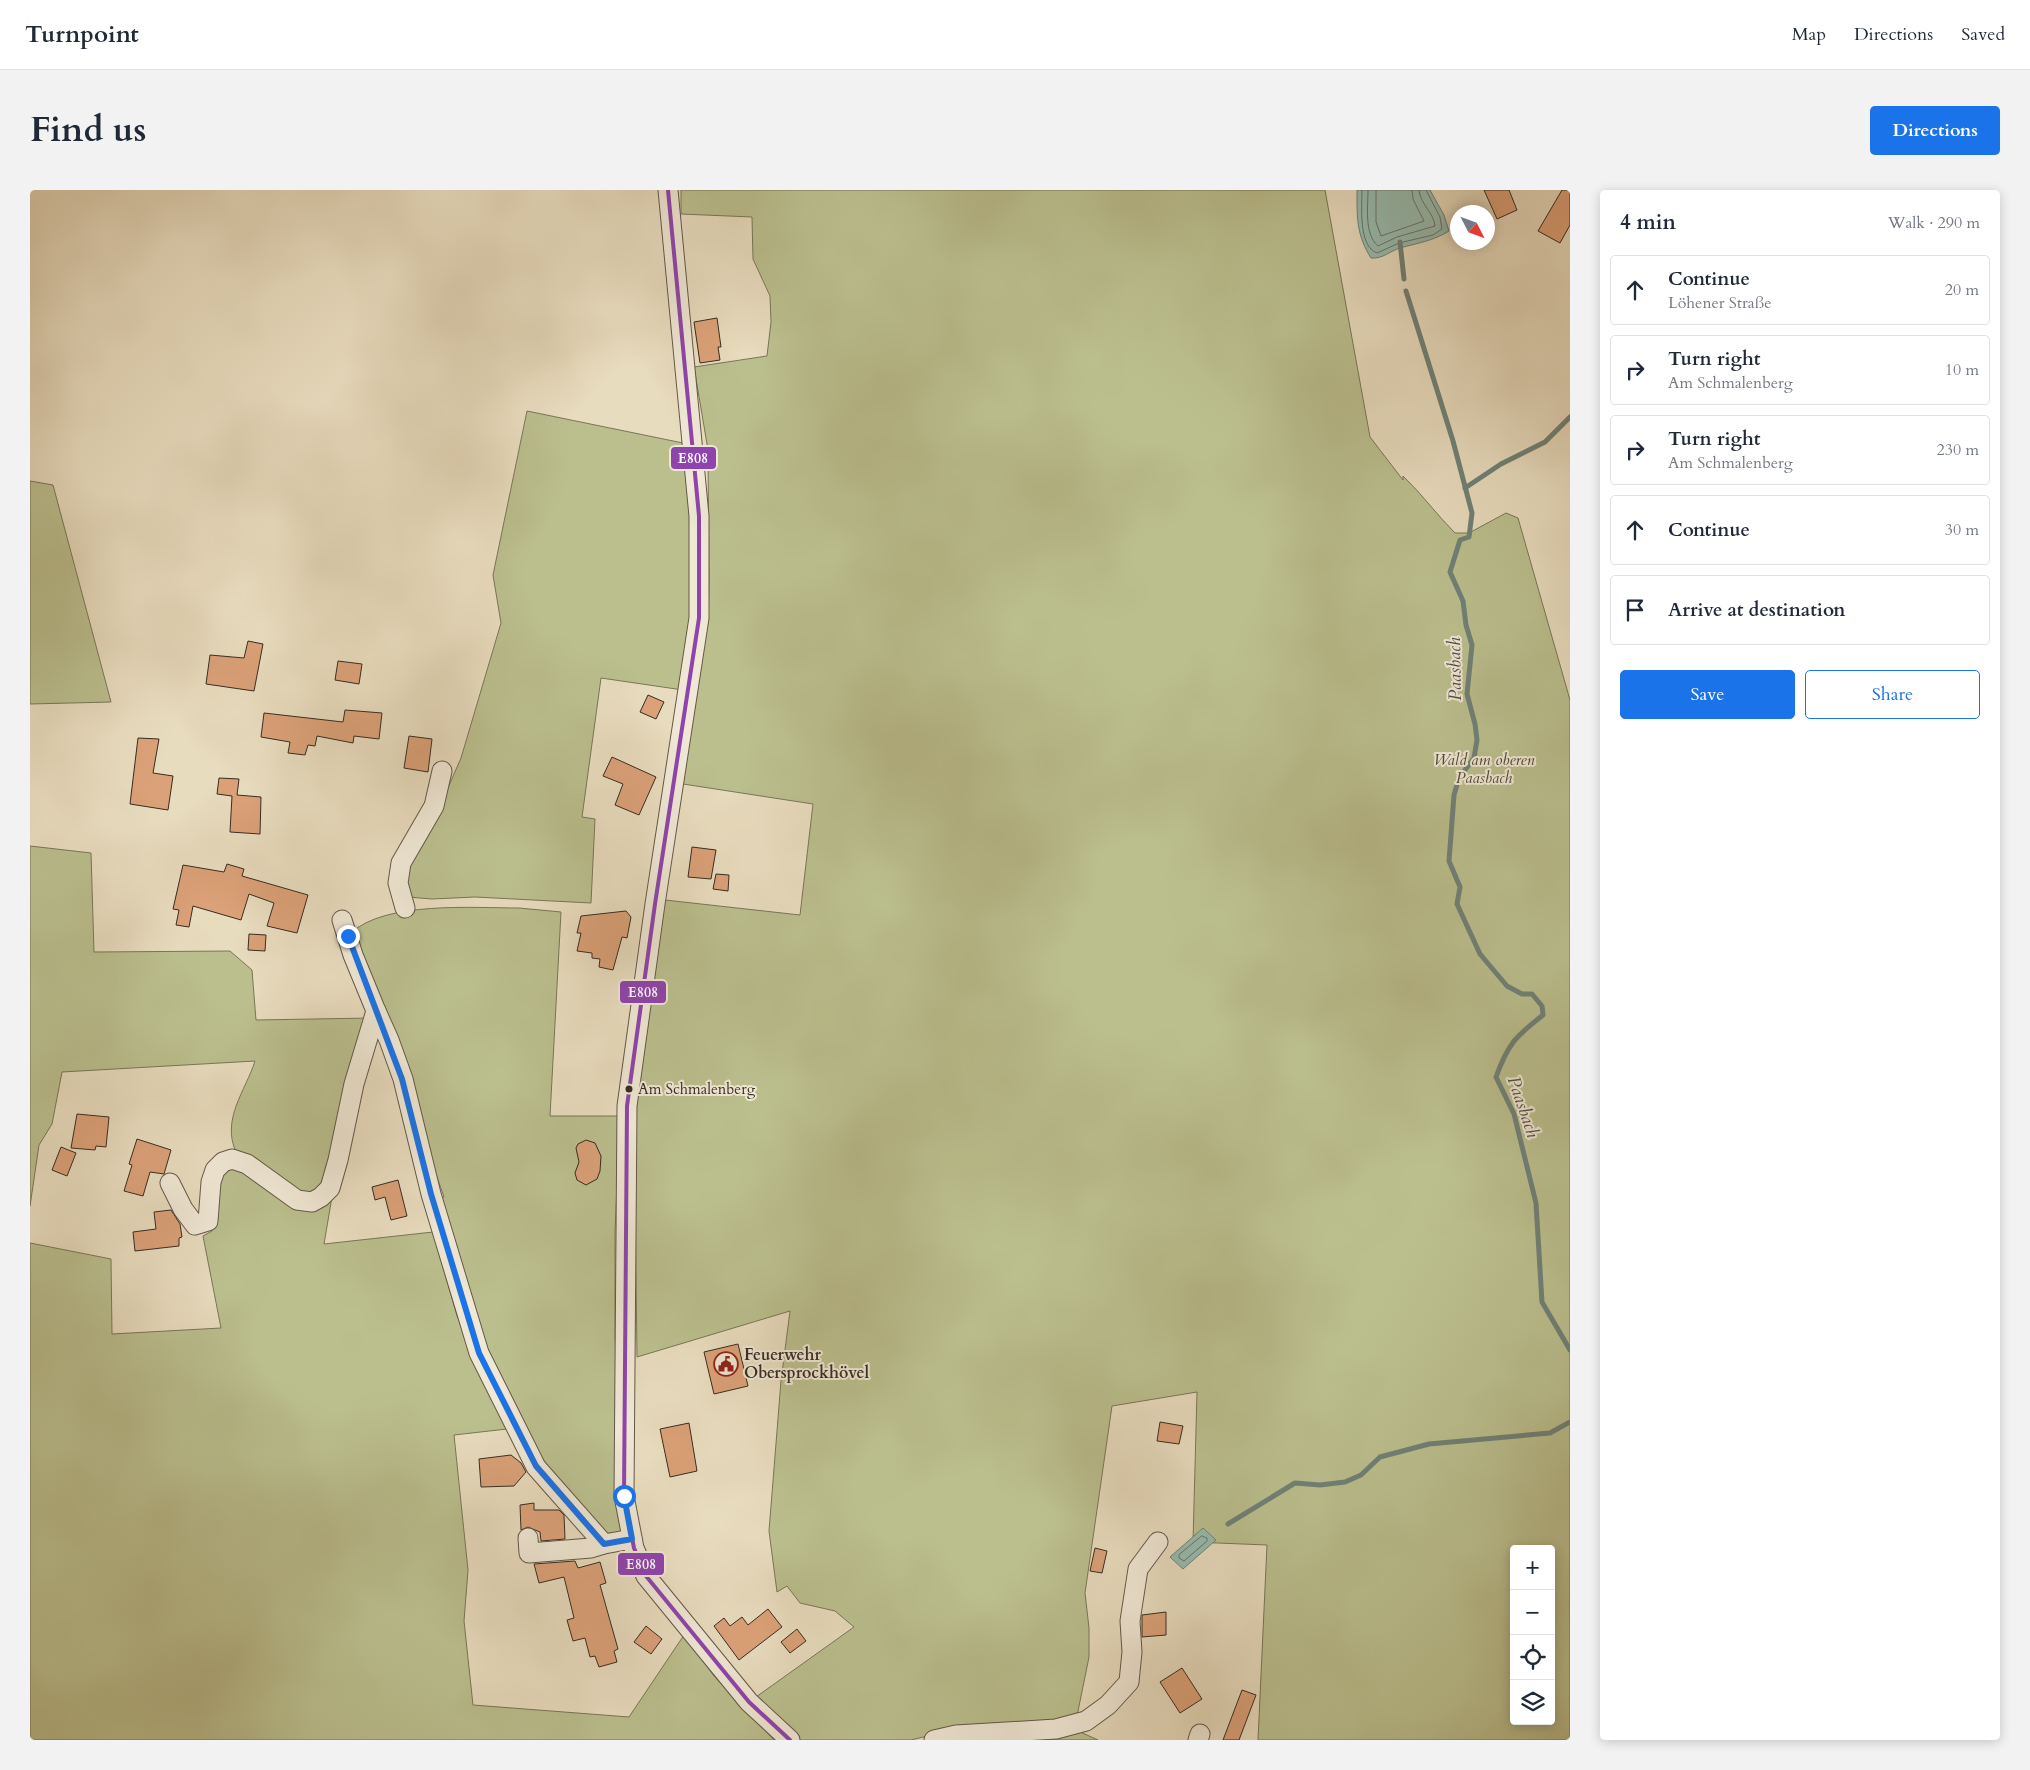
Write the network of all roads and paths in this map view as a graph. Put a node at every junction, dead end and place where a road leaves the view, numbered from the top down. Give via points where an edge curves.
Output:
1 (668, 190) edge
2 (442, 771) dead end
3 (405, 908) dead end
4 (342, 920) dead end
5 (376, 1011) junction
6 (170, 1183) dead end
7 (528, 1538) dead end
8 (632, 1539) junction
9 (1158, 1542) dead end
10 (604, 1544) junction
11 (790, 1740) edge
12 (934, 1740) edge

1 - 8 street via 699,516 700,618 627,1106 624,1496
2 - 3 street via 434,806 401,863 398,883
4 - 5 street
5 - 6 street via 354,1084 330,1188 321,1197 312,1202 297,1200 248,1164 232,1159 215,1170 208,1221 195,1225
5 - 10 street via 402,1079 431,1194 479,1353 536,1466
7 - 10 street via 529,1553
8 - 10 street
8 - 11 street via 646,1576 662,1597 749,1702
9 - 12 street via 1138,1569 1130,1621 1132,1652 1129,1682 1108,1705 1086,1721 1056,1728 956,1735

